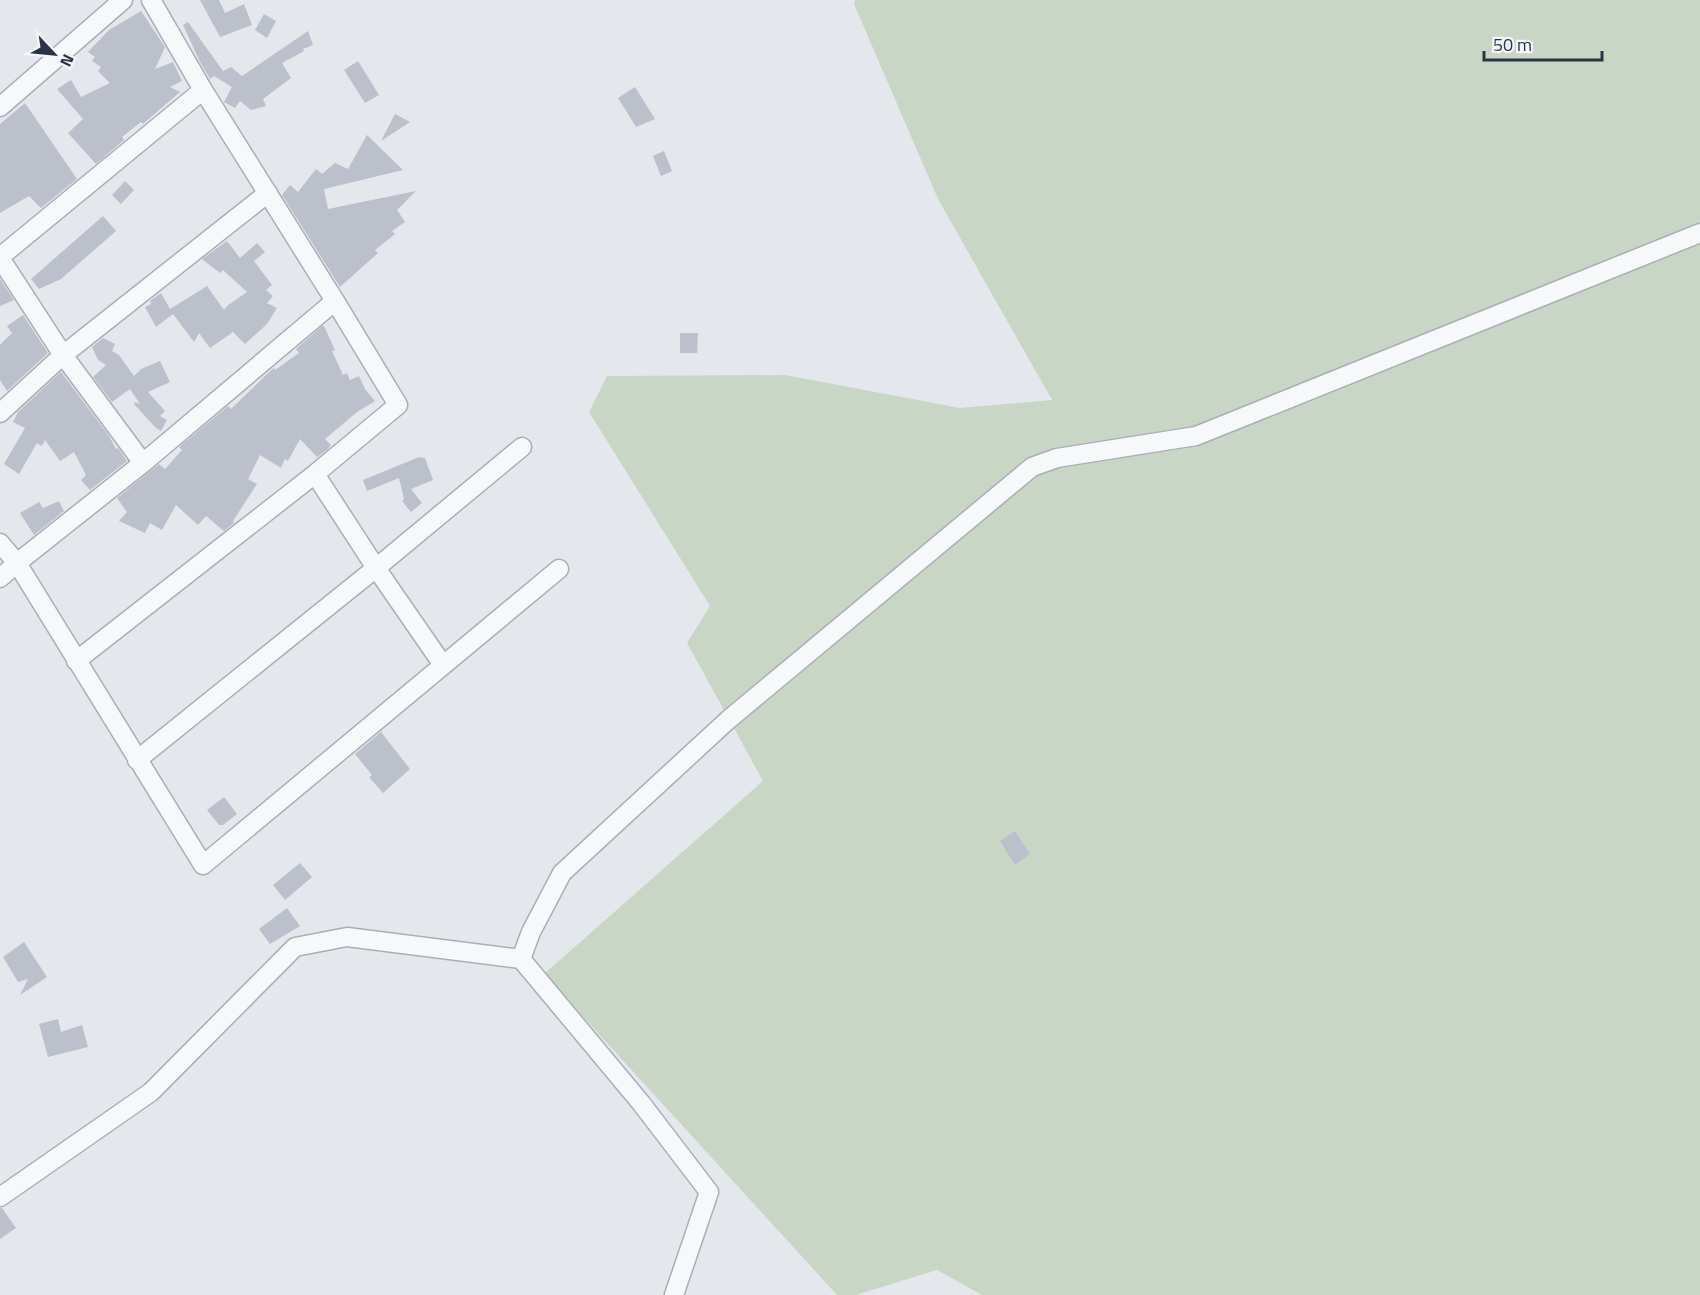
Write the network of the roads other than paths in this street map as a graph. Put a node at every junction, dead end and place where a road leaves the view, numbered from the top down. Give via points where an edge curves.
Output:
1 (123, 0) edge
2 (151, 0) edge
3 (203, 90) junction
4 (0, 107) edge
5 (268, 193) junction
6 (1700, 233) edge
7 (0, 257) edge
8 (334, 301) junction
9 (63, 355) junction
10 (0, 413) edge
11 (522, 447) dead end
12 (143, 463) junction
13 (315, 474) junction
14 (0, 543) edge
15 (16, 563) junction
16 (376, 568) junction
17 (560, 569) dead end
18 (0, 578) edge
19 (76, 661) junction
20 (443, 665) junction
21 (137, 760) junction
22 (521, 959) junction
23 (0, 1197) edge
24 (674, 1295) edge

1 - 4 street
2 - 3 street
3 - 5 street
3 - 7 street
5 - 8 street
5 - 9 street
6 - 22 street via 1196,436 1057,458 1032,467 728,720 562,873
7 - 9 street
8 - 12 street
8 - 13 street via 398,405
9 - 10 street
9 - 12 street
11 - 16 street
12 - 15 street
13 - 16 street
13 - 19 street
14 - 15 street
15 - 18 street
15 - 19 street
16 - 20 street
16 - 21 street
17 - 20 street
19 - 21 street
20 - 21 street via 203,865
22 - 23 street via 347,937 295,947 152,1092
22 - 24 street via 709,1192

